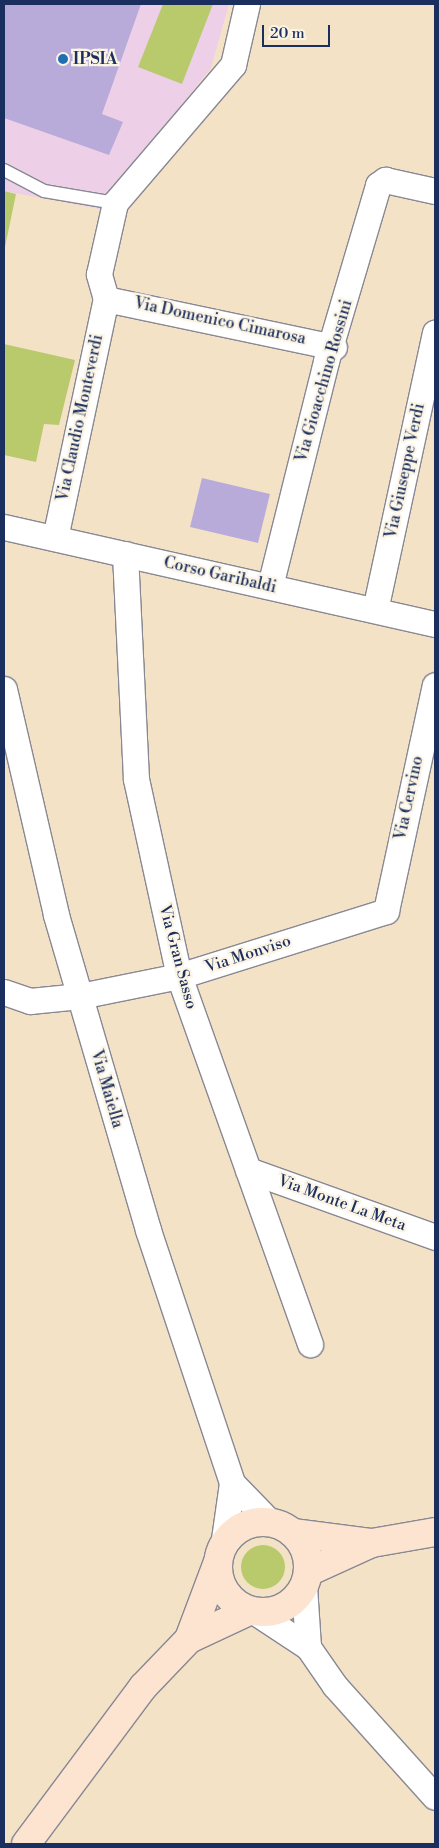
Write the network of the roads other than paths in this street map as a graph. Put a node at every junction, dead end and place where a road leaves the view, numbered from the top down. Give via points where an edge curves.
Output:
1 (248, 4) edge
2 (4, 170) edge
3 (435, 191) edge
4 (115, 203) junction
5 (106, 299) junction
6 (435, 332) edge
7 (334, 346) junction
8 (4, 527) edge
9 (55, 538) junction
10 (124, 554) junction
11 (270, 586) junction
12 (375, 610) junction
13 (435, 624) edge
14 (435, 685) edge
15 (4, 689) edge
16 (386, 911) joint
17 (179, 976) junction
18 (4, 992) edge
19 (80, 996) junction
20 (248, 1170) junction
21 (435, 1237) edge
22 (310, 1344) dead end
23 (232, 1484) junction
24 (281, 1528) junction
25 (435, 1532) edge
26 (372, 1543) junction
27 (220, 1554) junction
28 (306, 1579) junction
29 (252, 1611) junction
30 (189, 1639) junction
31 (308, 1648) junction
32 (435, 1797) edge
33 (26, 1844) edge

1 - 4 street via 233,65
2 - 4 lane via 44,191
3 - 7 street, Via Gioacchino Rossini via 385,180 378,185
4 - 5 street via 99,274
5 - 7 street, Via Domenico Cimarosa
5 - 9 street, Via Claudio Monteverdi
6 - 12 street, Via Giuseppe Verdi
7 - 11 street, Via Gioacchino Rossini via 326,361
8 - 9 street, Corso Garibaldi
9 - 10 street, Corso Garibaldi
10 - 11 street, Corso Garibaldi
10 - 17 street, Via Gran Sasso via 136,779
11 - 12 street, Corso Garibaldi
12 - 13 street, Corso Garibaldi
14 - 16 street, Via Cervino
15 - 19 street, Via Maiella via 56,915
16 - 17 street, Via Monviso
17 - 19 street, Via Monviso
17 - 20 street, Via Gran Sasso
18 - 19 street, Via Monviso via 30,1001
19 - 23 street, Via Maiella via 148,1230
20 - 21 street, Via Monte La Meta
20 - 22 street, Via Gran Sasso
23 - 24 street, Via Maiella
23 - 27 street, Via Maiella
24 - 26 street
24 - 27 street via 248,1524
24 - 28 street via 302,1544
25 - 26 street
26 - 28 street
27 - 29 street via 223,1589
27 - 30 street
28 - 29 street via 284,1607
28 - 31 street
29 - 30 street
29 - 31 street
30 - 33 street via 144,1687
31 - 32 street via 334,1686

